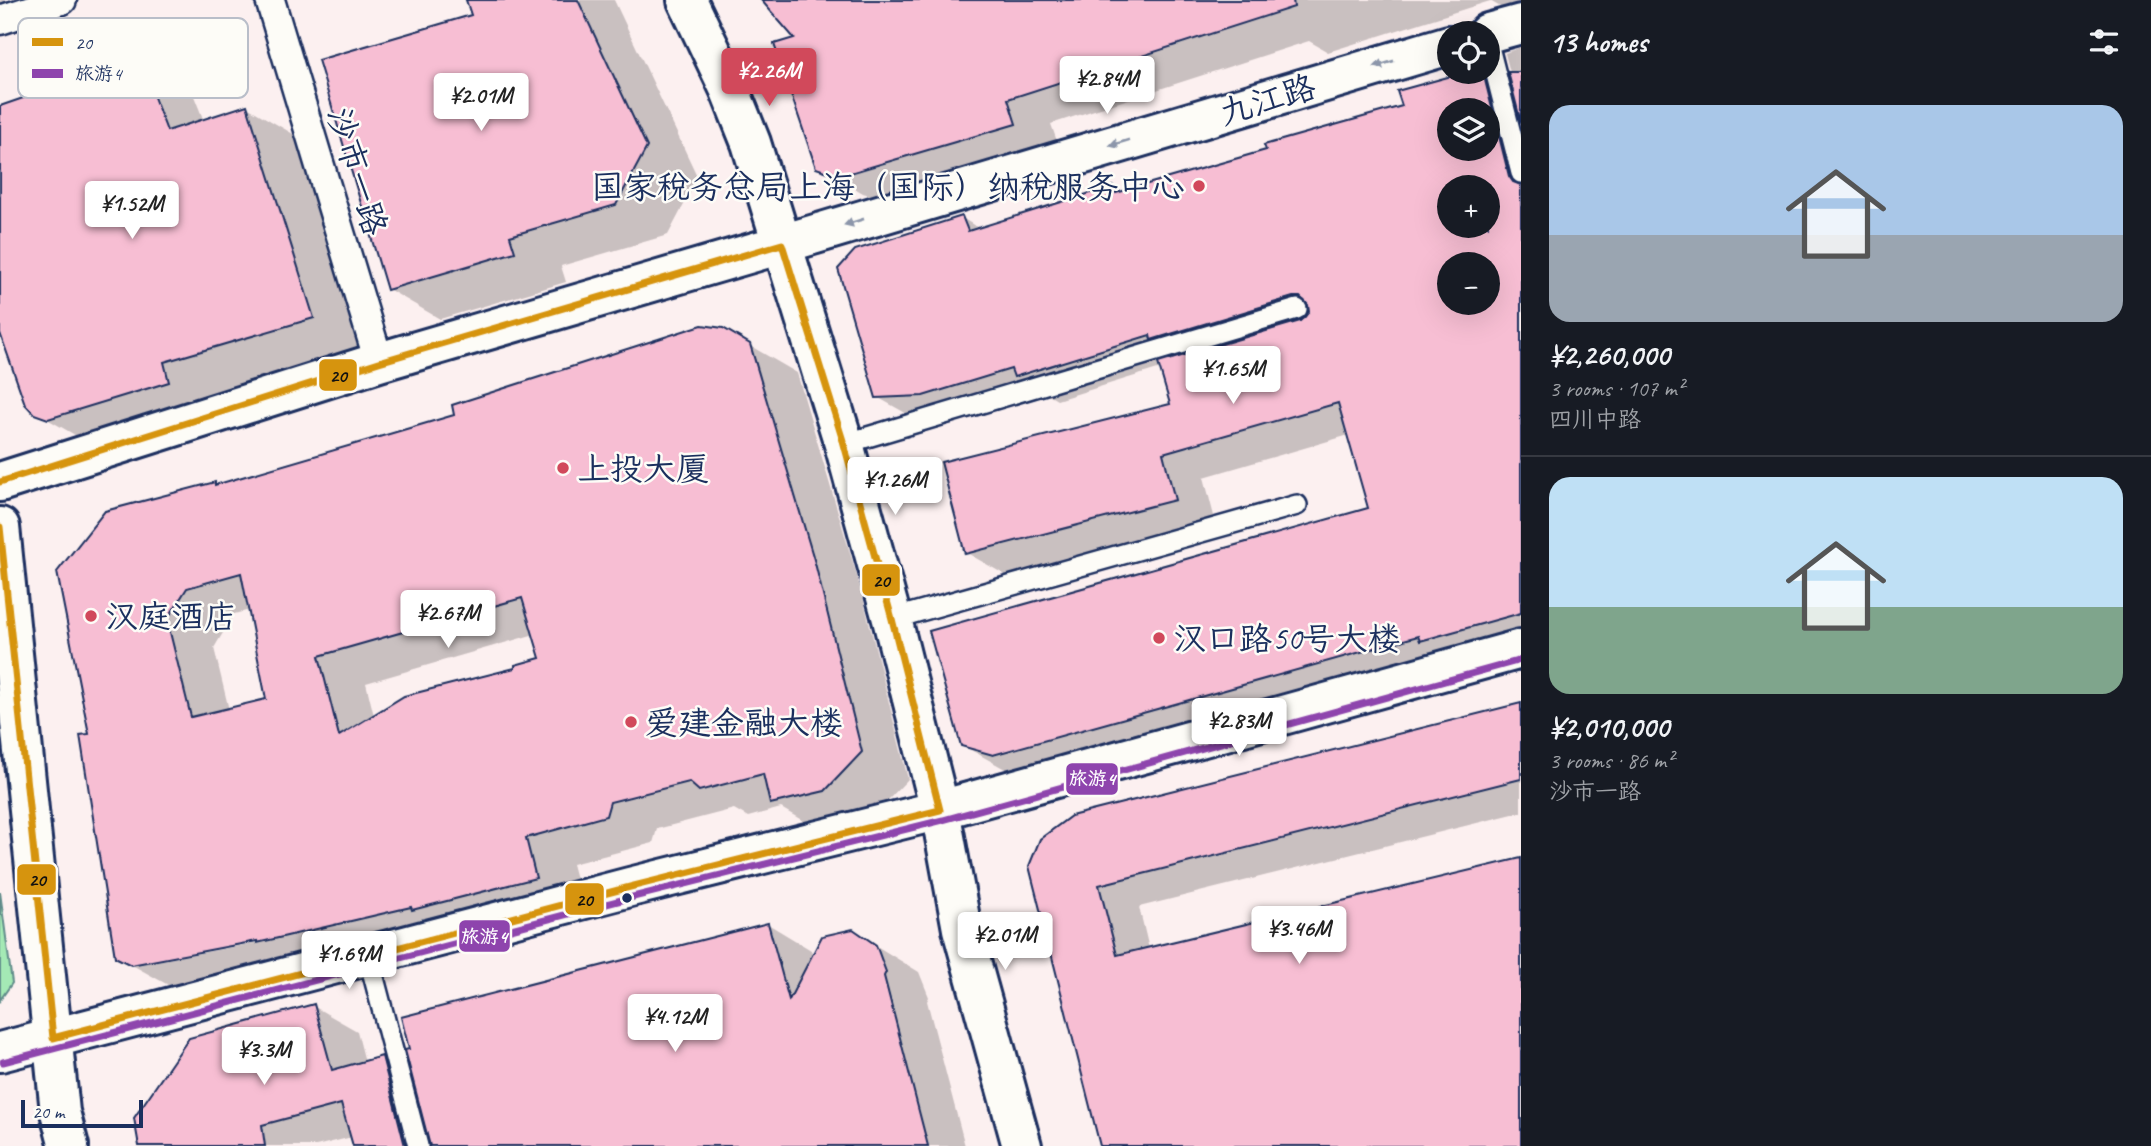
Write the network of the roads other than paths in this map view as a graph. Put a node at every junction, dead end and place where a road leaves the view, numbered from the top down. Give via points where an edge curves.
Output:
1 (62, 0) edge
2 (270, 0) edge
3 (687, 0) edge
4 (0, 20) edge
5 (1521, 24) edge
6 (1500, 30) edge
7 (1437, 49) edge
8 (1498, 84) edge
9 (1521, 173) edge
10 (782, 244) junction
11 (1297, 309) dead end
12 (379, 362) junction
13 (844, 444) junction
14 (0, 482) edge
15 (1297, 505) dead end
16 (0, 527) edge
17 (892, 619) junction
18 (1521, 649) edge
19 (940, 810) junction
20 (369, 955) junction
21 (53, 1038) junction
22 (0, 1052) edge
23 (69, 1146) edge
24 (418, 1146) edge
25 (1022, 1146) edge

1 - 4 street
2 - 12 street, 沙市一路
3 - 10 street via 751,143
5 - 6 street
7 -> 10 street, 九江路
8 - 9 lane
10 - 12 street, 九江路
10 - 13 street
11 - 13 lane
12 - 14 street, 九江路
13 - 17 street
15 - 17 lane
16 - 21 street
17 - 19 street
18 - 19 street
19 - 20 street
19 - 25 street via 962,929
20 - 21 street
20 - 24 lane
21 - 22 street
21 - 23 street via 60,1112

